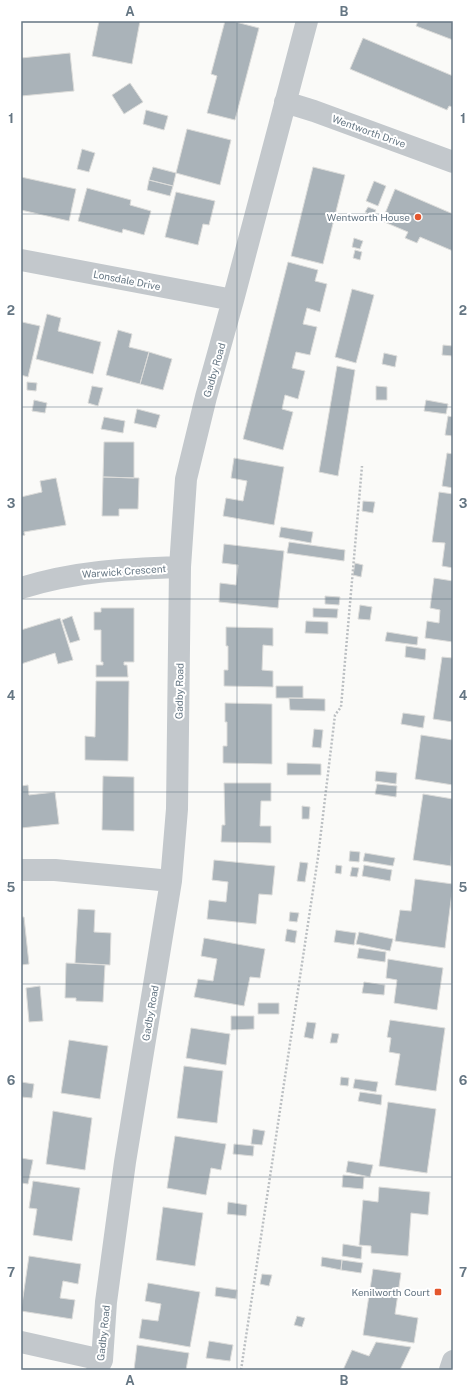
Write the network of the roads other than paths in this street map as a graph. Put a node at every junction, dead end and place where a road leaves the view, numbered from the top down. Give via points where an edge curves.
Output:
1 (307, 21) edge
2 (285, 102) junction
3 (453, 162) edge
4 (21, 260) edge
5 (233, 300) junction
6 (180, 567) junction
7 (21, 588) edge
8 (21, 870) edge
9 (171, 881) junction
10 (21, 1342) edge
11 (453, 1361) edge
12 (100, 1365) edge
13 (450, 1370) edge

1 - 2 street, Gadby Road
2 - 3 street, Wentworth Drive
2 - 5 street, Gadby Road
4 - 5 street, Lonsdale Drive
5 - 6 street, Gadby Road via 186,479
6 - 7 street, Warwick Crescent via 99,570 50,579
6 - 9 street, Gadby Road via 177,809
8 - 9 street via 55,870
9 - 12 street, Gadby Road via 125,1162
10 - 12 street
11 - 13 street

